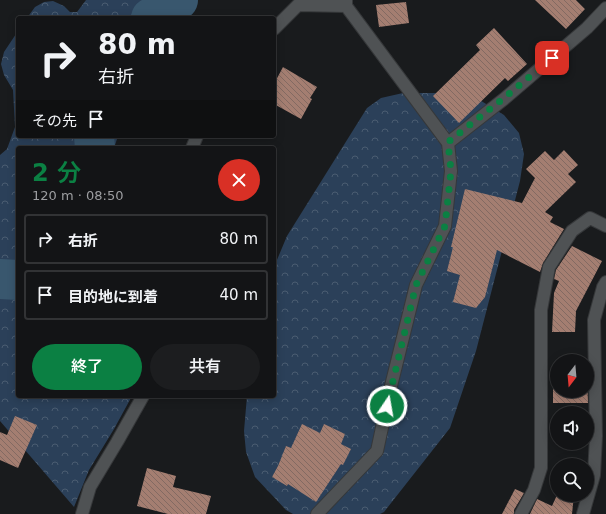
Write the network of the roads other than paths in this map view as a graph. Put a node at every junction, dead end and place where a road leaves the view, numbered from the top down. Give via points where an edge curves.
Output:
1 (346, 3) edge
2 (606, 8) edge
3 (276, 27) edge
4 (448, 142) junction
5 (606, 226) edge
6 (606, 282) edge
7 (142, 398) edge
8 (82, 514) edge
9 (317, 514) edge
10 (521, 514) edge
11 (583, 514) edge

1 - 3 street via 298,6
1 - 4 street
2 - 4 street via 587,28
4 - 9 street via 451,171 445,226 416,285 377,451
5 - 10 street via 590,218 572,231 549,267 541,310 541,468 534,490
6 - 11 street via 594,320 594,475
7 - 8 street via 90,487

